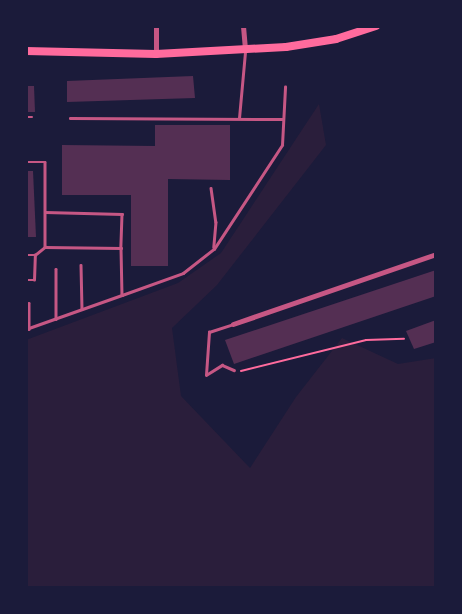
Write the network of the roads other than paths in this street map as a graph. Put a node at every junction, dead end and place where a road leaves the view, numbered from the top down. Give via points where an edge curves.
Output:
1 (156, 26) edge
2 (243, 26) edge
3 (376, 26) edge
4 (245, 50) junction
5 (26, 51) edge
6 (156, 54) junction
7 (285, 87) dead end
8 (26, 117) edge
9 (32, 117) dead end
10 (70, 118) dead end
11 (239, 119) junction
12 (284, 119) junction
13 (26, 162) edge
14 (211, 188) dead end
15 (45, 212) junction
16 (45, 247) junction
17 (121, 248) junction
18 (214, 249) junction
19 (436, 254) edge
20 (26, 255) edge
21 (35, 255) junction
22 (81, 265) dead end
23 (56, 269) dead end
24 (26, 280) edge
25 (122, 295) junction
26 (29, 302) dead end
27 (82, 309) junction
28 (56, 319) junction
29 (233, 324) joint
30 (28, 329) edge
31 (234, 370) road end

1 - 6 street
2 - 4 street
3 - 4 main road via 336,39
4 - 6 main road
4 - 11 lane
5 - 6 main road
7 - 12 lane
8 - 9 lane
10 - 11 lane
11 - 12 lane
12 - 18 lane via 282,145
13 - 15 lane via 45,162
14 - 18 lane via 216,222
15 - 16 lane
15 - 17 lane via 122,214
16 - 17 lane
16 - 21 lane
17 - 25 lane
18 - 25 lane via 183,273
19 - 29 street
20 - 21 lane
21 - 24 lane via 34,280
22 - 27 lane
23 - 28 lane
25 - 27 lane
26 - 30 lane
27 - 28 lane
28 - 30 lane
29 - 31 lane via 209,332 206,375 222,365

